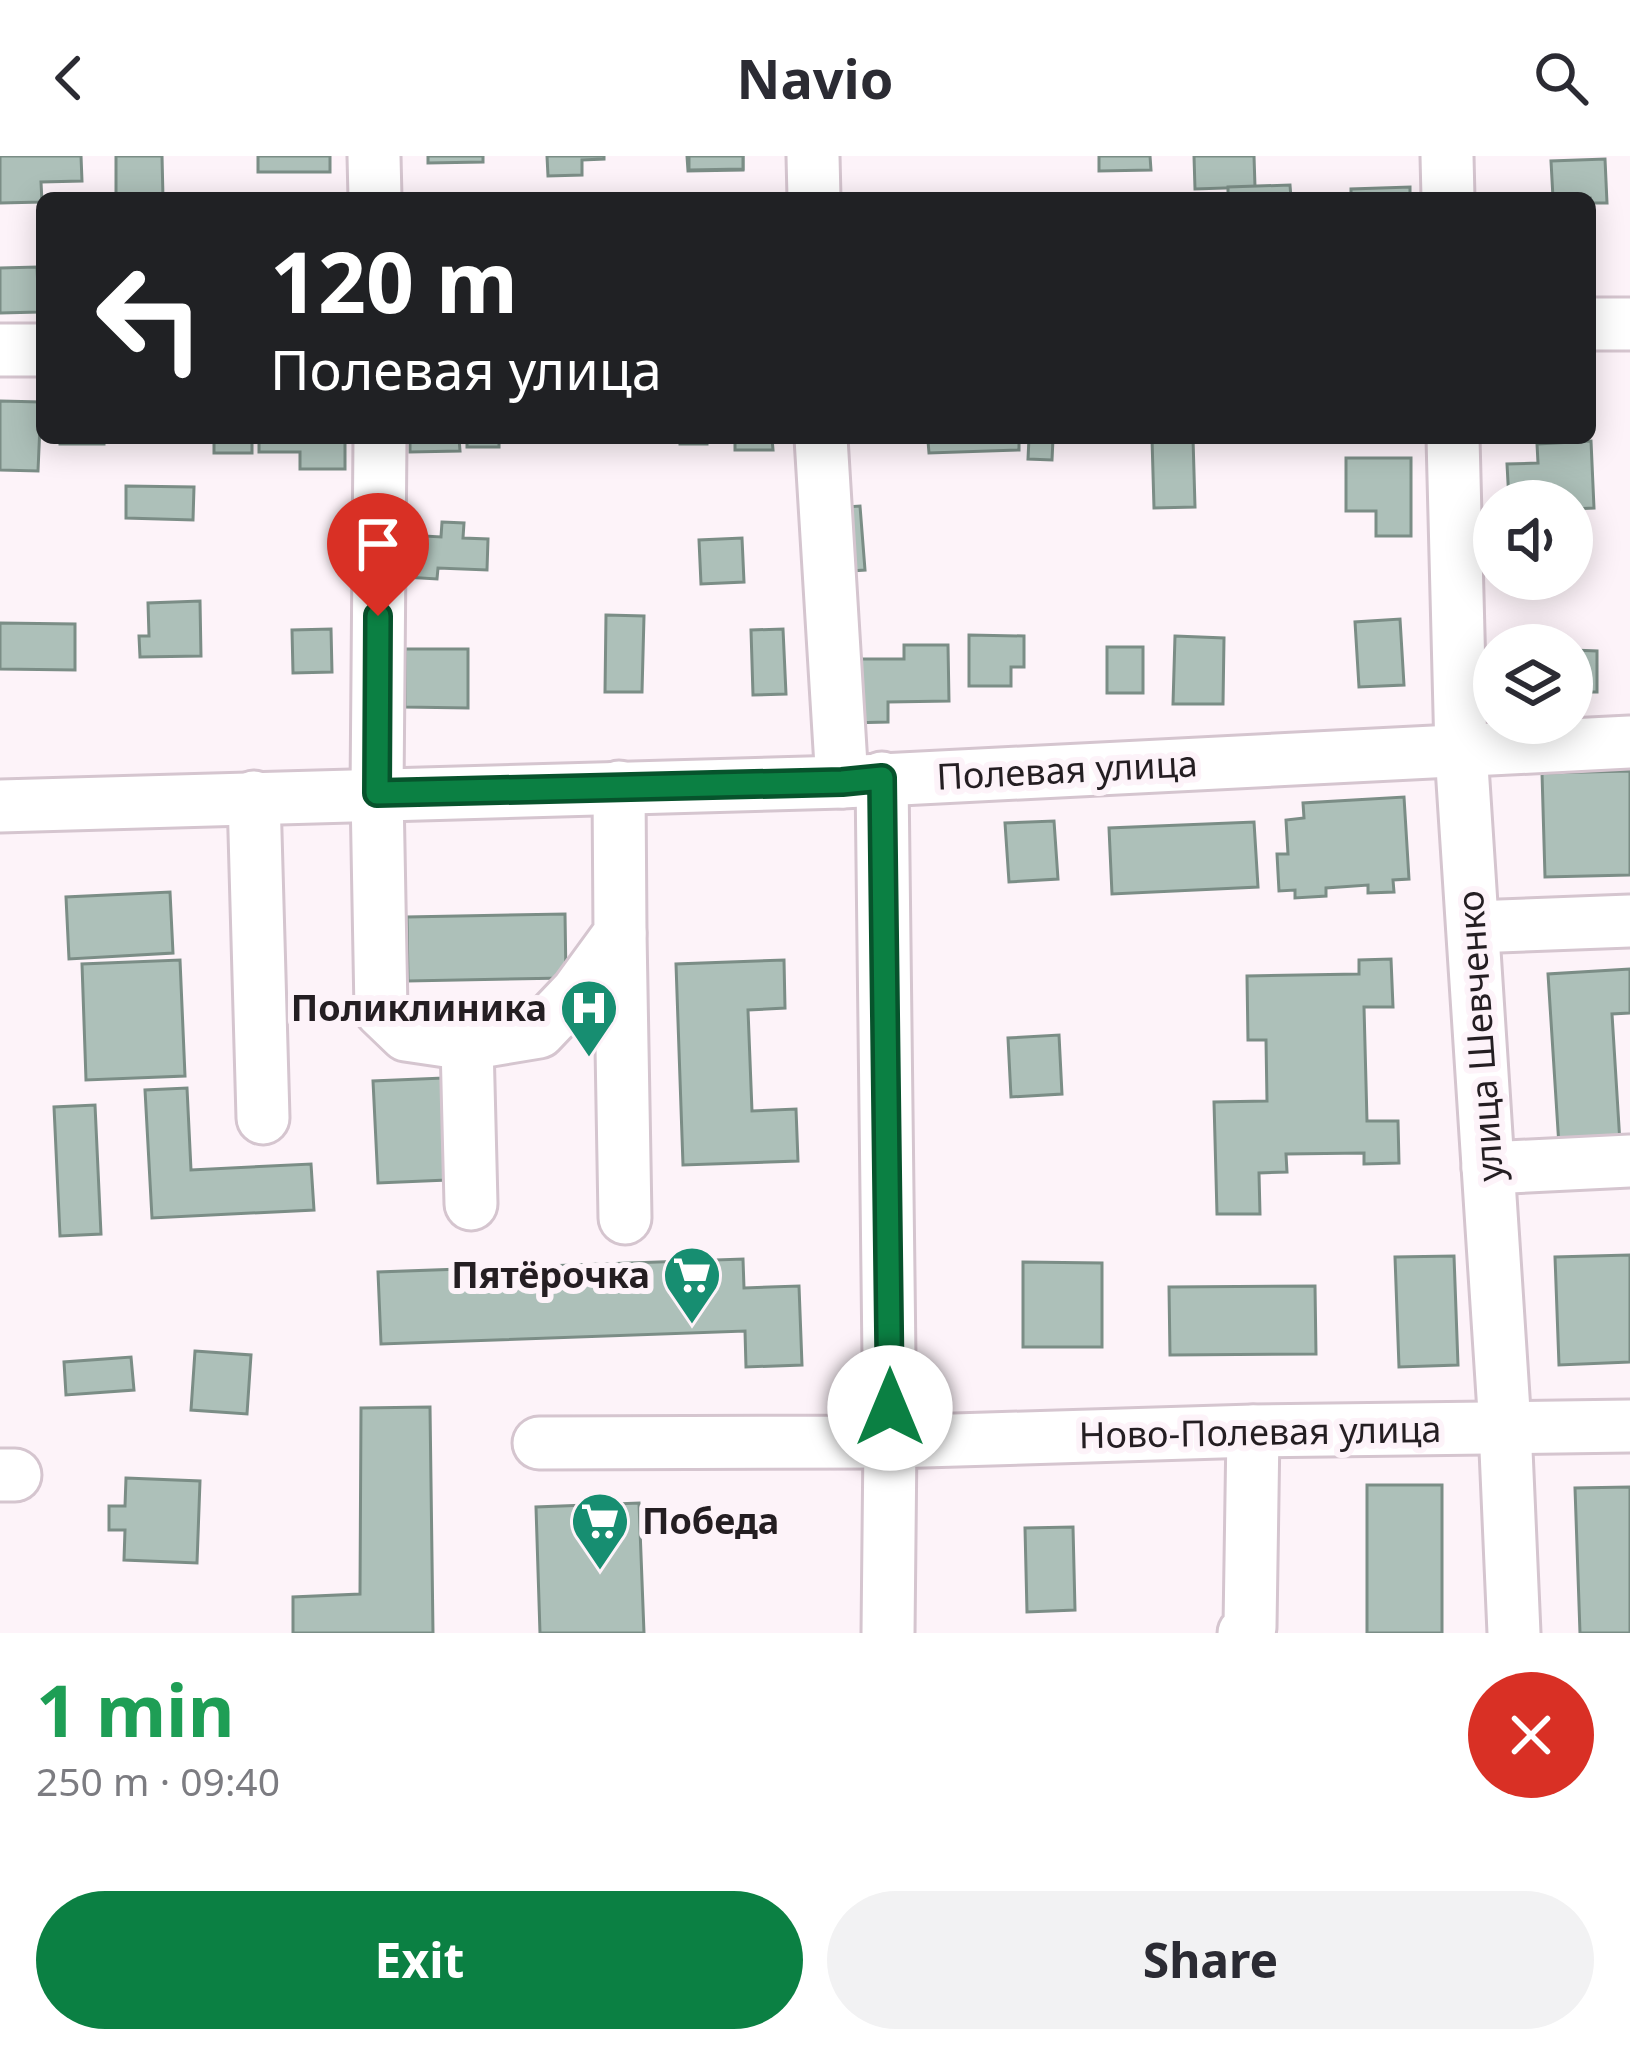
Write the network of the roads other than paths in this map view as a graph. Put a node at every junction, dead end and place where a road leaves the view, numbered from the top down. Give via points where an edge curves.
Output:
1 (374, 156) edge
2 (813, 156) edge
3 (1447, 156) edge
4 (375, 192) edge
5 (814, 192) edge
6 (1448, 192) edge
7 (1596, 324) edge
8 (1630, 324) edge
9 (0, 350) edge
10 (36, 350) edge
11 (380, 444) edge
12 (822, 444) edge
13 (1453, 444) edge
14 (1630, 742) edge
15 (1461, 751) junction
16 (862, 780) junction
17 (619, 787) junction
18 (377, 793) junction
19 (254, 797) junction
20 (0, 806) edge
21 (1630, 921) edge
22 (1473, 928) junction
23 (620, 933) junction
24 (467, 1044) junction
25 (262, 1118) dead end
26 (1630, 1161) edge
27 (1488, 1168) junction
28 (471, 1204) dead end
29 (625, 1218) dead end
30 (1630, 1426) edge
31 (1505, 1427) junction
32 (1253, 1431) junction
33 (890, 1442) junction
34 (539, 1443) dead end
35 (888, 1633) edge
36 (1244, 1633) edge
37 (1514, 1633) edge

1 - 4 street
2 - 5 street
3 - 6 street
7 - 8 street
9 - 10 street
11 - 18 street
12 - 16 street
13 - 15 street, улица Шевченко
14 - 15 street, Полевая улица
15 - 16 street, Полевая улица
15 - 22 street, улица Шевченко
16 - 17 street, Полевая улица
16 - 33 street
17 - 18 street, Полевая улица
17 - 23 street
18 - 19 street, Полевая улица
18 - 24 street via 381,1011 406,1035
19 - 20 street, Полевая улица
19 - 25 street
21 - 22 street
22 - 27 street, улица Шевченко
23 - 24 street via 538,1032
23 - 29 street
24 - 28 street
26 - 27 street
27 - 31 street, улица Шевченко
30 - 31 street, Ново-Полевая улица
31 - 32 street, Ново-Полевая улица
31 - 37 street, улица Шевченко
32 - 33 street, Ново-Полевая улица
32 - 36 street
33 - 34 street, Ново-Полевая улица
33 - 35 street

